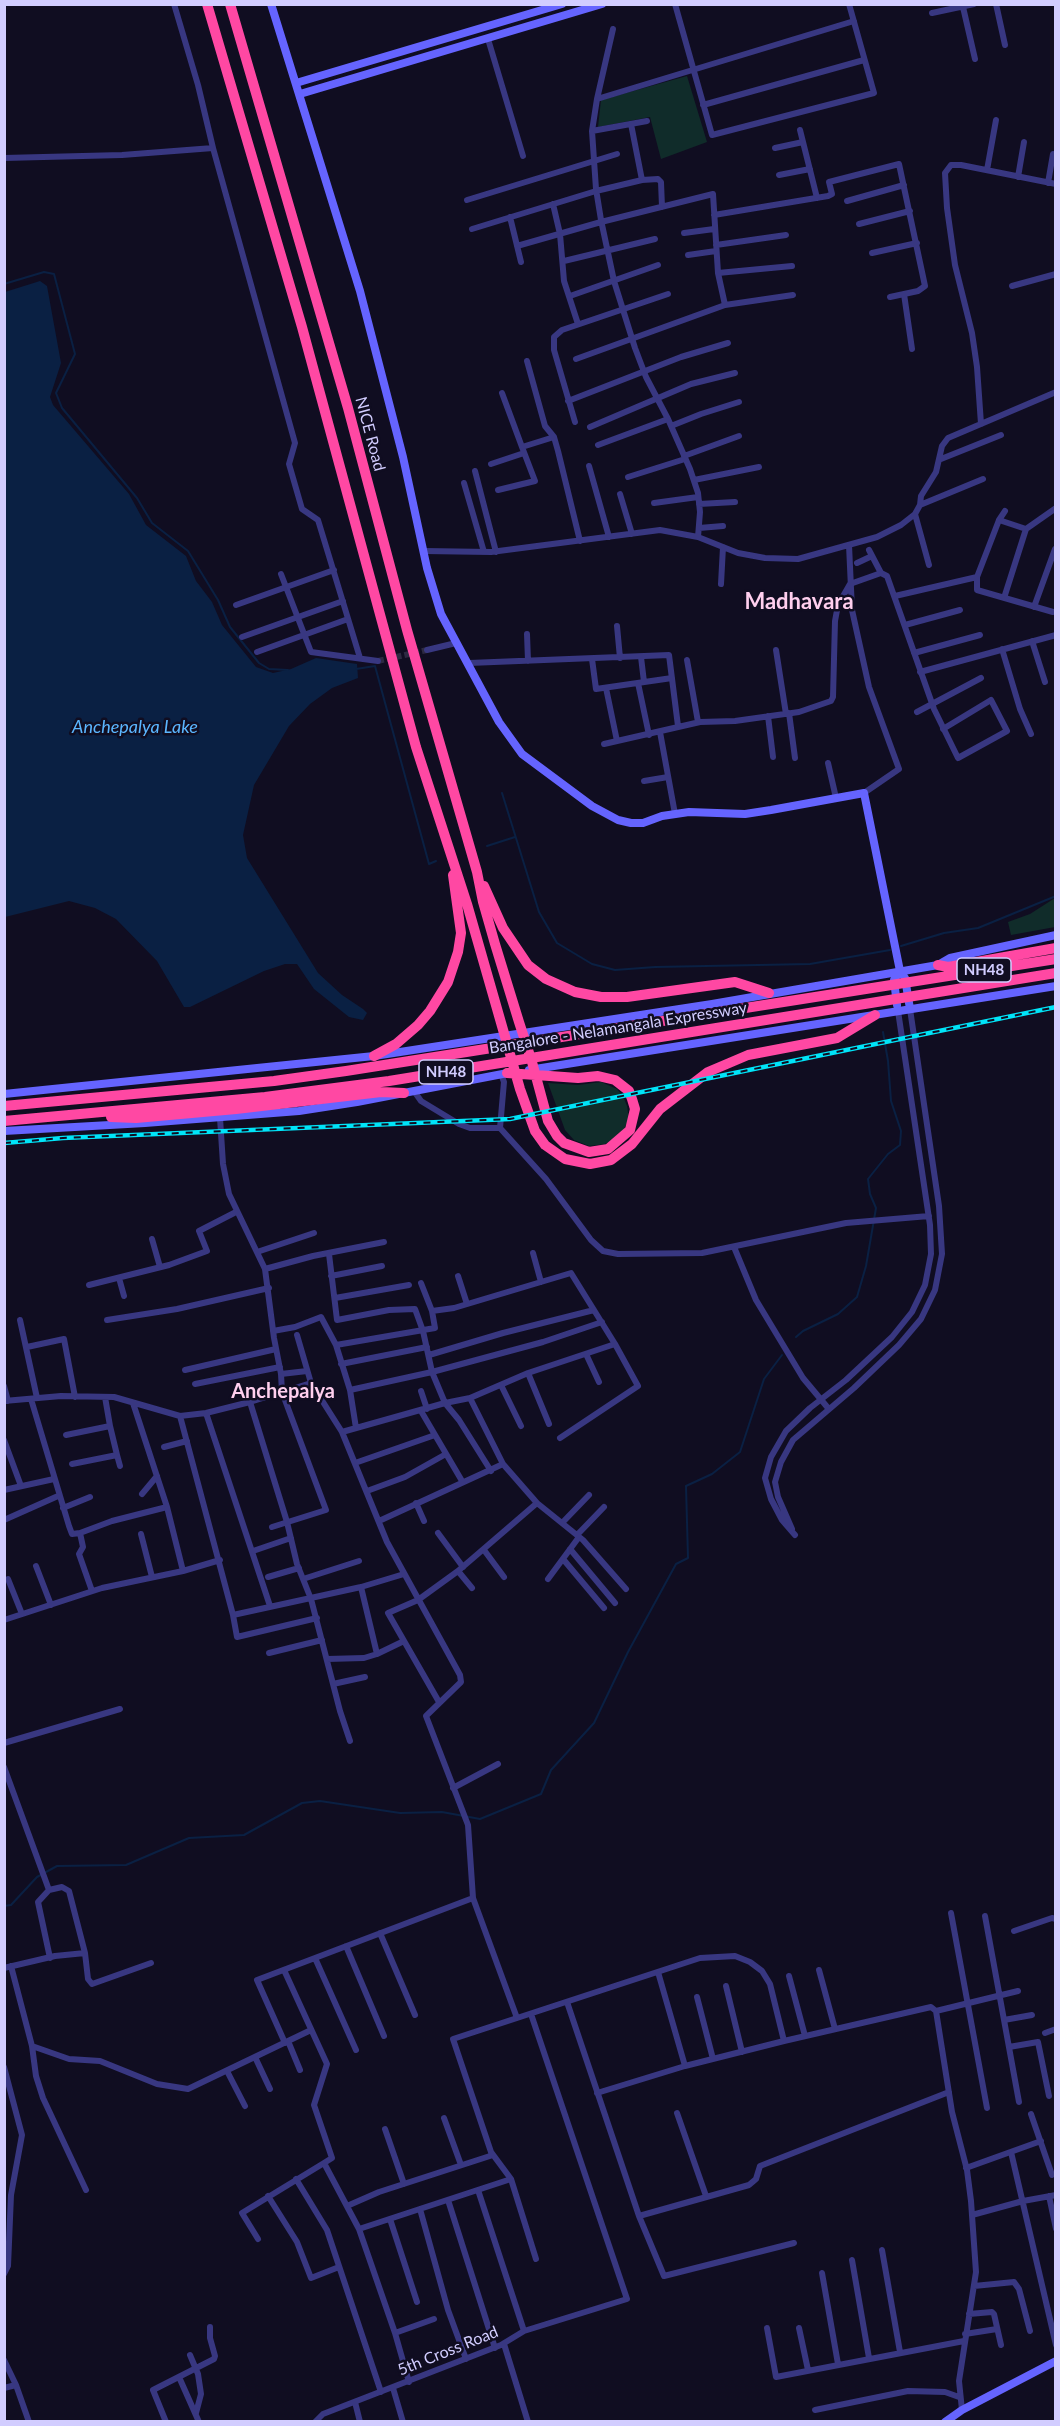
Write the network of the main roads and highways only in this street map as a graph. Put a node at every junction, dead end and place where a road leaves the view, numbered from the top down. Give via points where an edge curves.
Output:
1 (207, 4) edge
2 (230, 4) edge
3 (452, 860) junction
4 (477, 872) junction
5 (1056, 948) edge
6 (1056, 958) edge
7 (938, 965) road end
8 (1056, 973) edge
9 (769, 993) road end
10 (875, 1016) road end
11 (374, 1056) road end
12 (504, 1074) road end
13 (409, 1092) road end
14 (4, 1106) edge
15 (67, 1116) junction
16 (4, 1121) edge

1 - 3 highway via 302,327 416,747
2 - 4 highway, NICE Road
3 - 10 highway via 530,1122 545,1145 565,1159 590,1164 611,1160 627,1149 660,1109 708,1072 748,1055 837,1038
3 - 11 highway via 461,933 454,969 418,1025
4 - 9 highway via 521,956 538,974 565,988 601,997 627,997 735,982
4 - 12 highway via 483,902 519,1022 538,1084 552,1129 571,1147 589,1152 616,1144 630,1130 635,1109 629,1091 615,1080 598,1076 578,1078
5 - 7 highway via 948,967
6 - 14 highway, Bangalore - Nelamangala Expressway / NH48 via 346,1071
8 - 15 highway, Bangalore - Nelamangala Expressway / NH48 via 389,1081
13 - 15 highway via 136,1118
15 - 16 highway, Bangalore - Nelamangala Expressway / NH48

